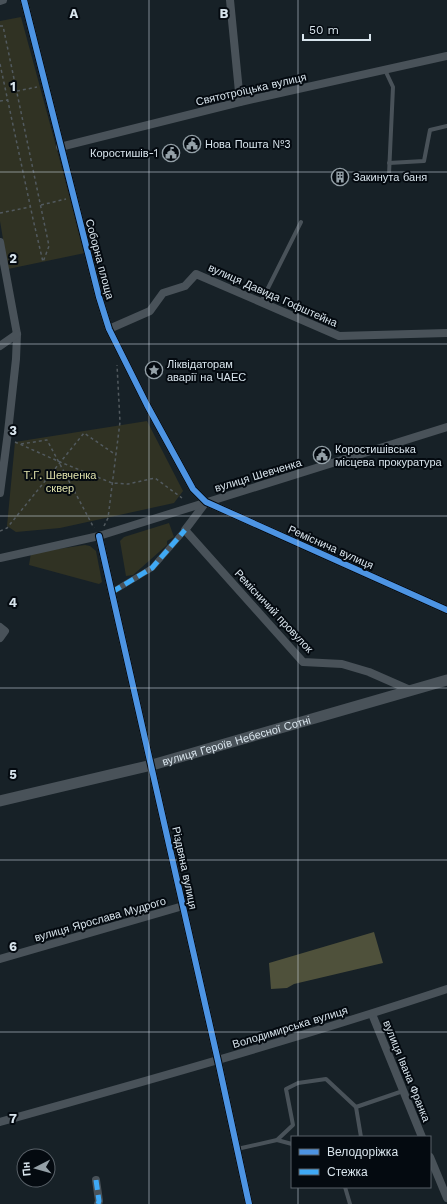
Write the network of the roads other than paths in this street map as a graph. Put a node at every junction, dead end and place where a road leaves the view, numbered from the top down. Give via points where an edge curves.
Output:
1 (3, 0) edge
2 (24, 0) edge
3 (230, 0) edge
4 (0, 1) edge
5 (447, 56) edge
6 (385, 70) junction
7 (240, 102) junction
8 (447, 126) edge
9 (60, 148) junction
10 (389, 163) junction
11 (389, 174) dead end
12 (301, 222) dead end
13 (0, 242) edge
14 (261, 302) junction
15 (109, 329) junction
16 (447, 333) edge
17 (17, 334) junction
18 (0, 346) edge
19 (447, 427) edge
20 (0, 493) edge
21 (206, 502) junction
22 (185, 530) junction
23 (99, 536) junction
24 (0, 558) edge
25 (112, 592) junction
26 (447, 610) edge
27 (0, 627) edge
28 (0, 638) edge
29 (447, 680) edge
30 (410, 690) junction
31 (152, 765) junction
32 (0, 801) edge
33 (183, 906) junction
34 (0, 960) edge
35 (447, 988) edge
36 (372, 1014) junction
37 (218, 1061) junction
38 (403, 1091) junction
39 (356, 1107) junction
40 (0, 1122) edge
41 (361, 1136) edge
42 (422, 1136) edge
43 (277, 1140) junction
44 (291, 1144) edge
45 (237, 1149) junction
46 (431, 1159) edge
47 (96, 1180) dead end
48 (345, 1188) edge
49 (447, 1198) edge
50 (98, 1204) edge
51 (248, 1204) edge
52 (350, 1204) edge

1 - 4 street
2 - 9 street, Соборна площа
3 - 7 street
5 - 6 street, Святотроїцька вулиця
6 - 7 street, Святотроїцька вулиця
6 - 10 lane via 393,87
7 - 9 street, Святотроїцька вулиця
8 - 10 lane via 430,130 424,161
9 - 15 street, Соборна площа
10 - 11 lane
12 - 14 lane
13 - 17 street
14 - 15 street, вулиця Давида Гофштейна via 196,274 185,286 163,293 150,311
14 - 16 street, вулиця Давида Гофштейна via 339,336
15 - 21 street, Соборна площа via 193,489
17 - 18 street
17 - 20 street via 8,439
19 - 21 street, вулиця Шевченка
21 - 22 street
21 - 23 street, вулиця Шевченка
21 - 26 street, Реміснича вулиця
22 - 25 street via 152,568
22 - 30 street, Ремісничий провулок via 303,662 342,664 369,672
23 - 24 street, вулиця Шевченка
23 - 25 street, Різдвяна вулиця
25 - 31 street, Різдвяна вулиця
27 - 28 street via 5,631
29 - 30 street, вулиця Героїв Небесної Сотні
30 - 31 street, вулиця Героїв Небесної Сотні
31 - 32 street, вулиця Героїв Небесної Сотні
31 - 33 street, Різдвяна вулиця
33 - 34 street, вулиця Ярослава Мудрого
33 - 37 street, Різдвяна вулиця
35 - 36 street, Володимирська вулиця
36 - 37 street, Володимирська вулиця
36 - 38 street, вулиця Івана Франка
37 - 40 street, Володимирська вулиця
37 - 45 street, Різдвяна вулиця
38 - 39 lane
38 - 42 street, вулиця Івана Франка
39 - 41 lane
39 - 43 lane via 326,1079 298,1083 286,1089 293,1124
43 - 44 lane
43 - 45 lane
45 - 51 street, Різдвяна вулиця
46 - 49 street
47 - 50 street
48 - 52 lane

